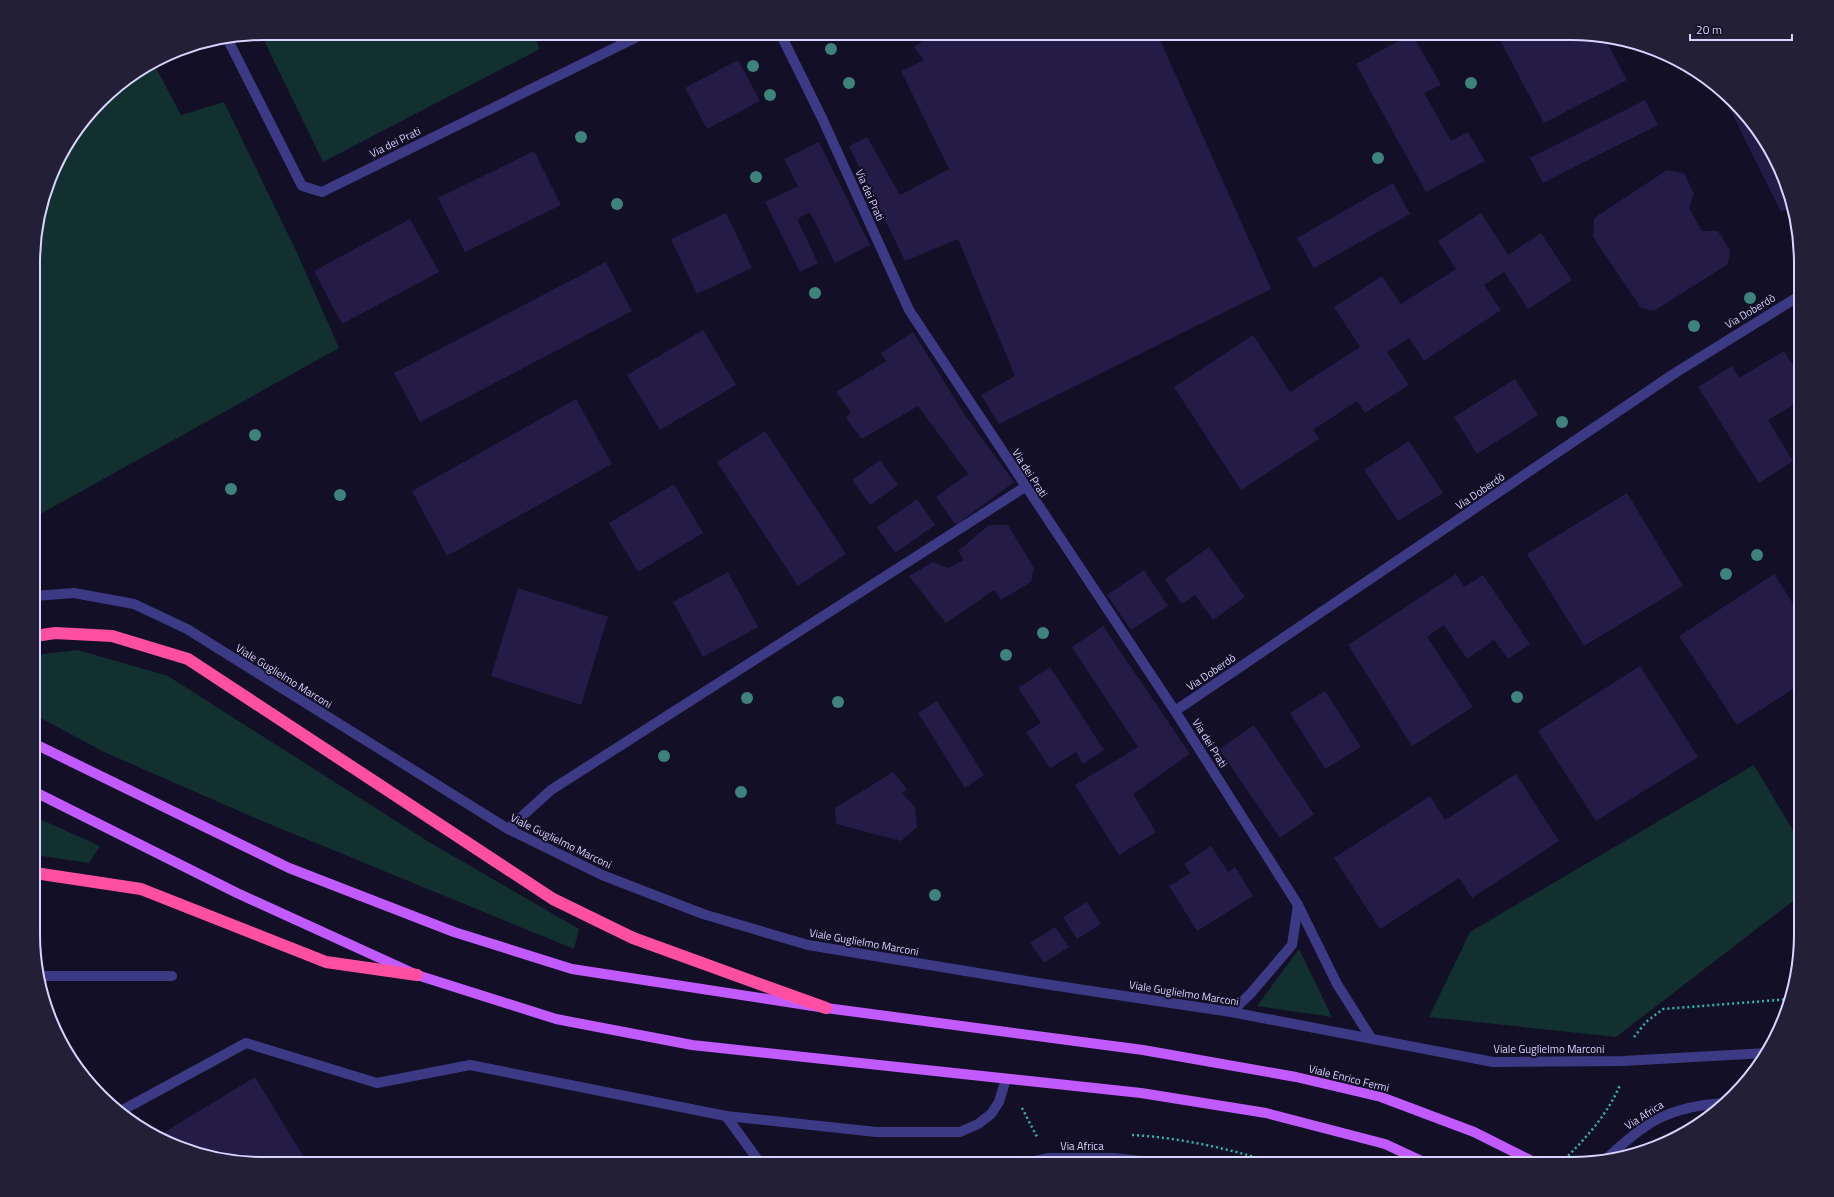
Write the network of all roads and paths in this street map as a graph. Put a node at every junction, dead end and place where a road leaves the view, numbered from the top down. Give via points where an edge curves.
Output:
1 (631, 40) edge
2 (783, 40) edge
3 (229, 43) edge
4 (1794, 299) edge
5 (1025, 487) junction
6 (40, 596) edge
7 (40, 635) edge
8 (1175, 711) junction
9 (40, 746) edge
10 (40, 794) edge
11 (508, 829) junction
12 (40, 874) edge
13 (1298, 906) junction
14 (417, 975) junction
15 (44, 976) edge
16 (172, 976) dead end
17 (1784, 1000) edge
18 (826, 1008) junction
19 (1231, 1012) junction
20 (1371, 1038) junction
21 (1759, 1053) edge
22 (1623, 1061) junction
23 (1006, 1079) junction
24 (1716, 1103) edge
25 (125, 1109) edge
26 (726, 1116) junction
27 (1613, 1153) edge
28 (755, 1157) edge
29 (1048, 1157) edge
30 (1413, 1157) edge
31 (1524, 1157) edge
32 (1567, 1157) edge

1 - 3 street, Via dei Prati via 322,192 302,186
2 - 5 street, Via dei Prati via 822,118 909,310
4 - 8 street, Via Doberdò via 1707,352
5 - 8 street, Via dei Prati
5 - 11 street via 551,790
6 - 11 street, Viale Guglielmo Marconi via 74,593 134,604 187,629
7 - 18 highway via 55,633 112,636 188,659 552,899 634,938
8 - 13 street, Via dei Prati
9 - 18 main road via 289,868 454,932 572,969
10 - 14 main road via 237,893
11 - 19 street, Viale Guglielmo Marconi via 602,875 703,914 808,945
12 - 14 highway via 141,889 326,962
13 - 19 street via 1292,945
13 - 20 street, Via dei Prati via 1338,984
14 - 23 main road via 556,1019 692,1045
15 - 16 street
17 - 22 path via 1663,1009 1646,1022 1631,1040
18 - 31 main road, Viale Enrico Fermi via 1143,1050 1296,1077 1381,1097 1474,1132
19 - 20 street, Viale Guglielmo Marconi
20 - 22 street, Viale Guglielmo Marconi via 1493,1062
21 - 22 street, Viale Guglielmo Marconi
22 - 32 path via 1620,1084 1610,1105 1592,1132
23 - 26 street via 999,1102 991,1114 978,1124 960,1132 876,1132
23 - 29 path
23 - 30 main road via 1141,1093 1266,1113 1385,1144
24 - 27 street, Via Africa via 1701,1104 1671,1112 1636,1133
25 - 26 street via 246,1044 377,1083 470,1065
26 - 28 street

